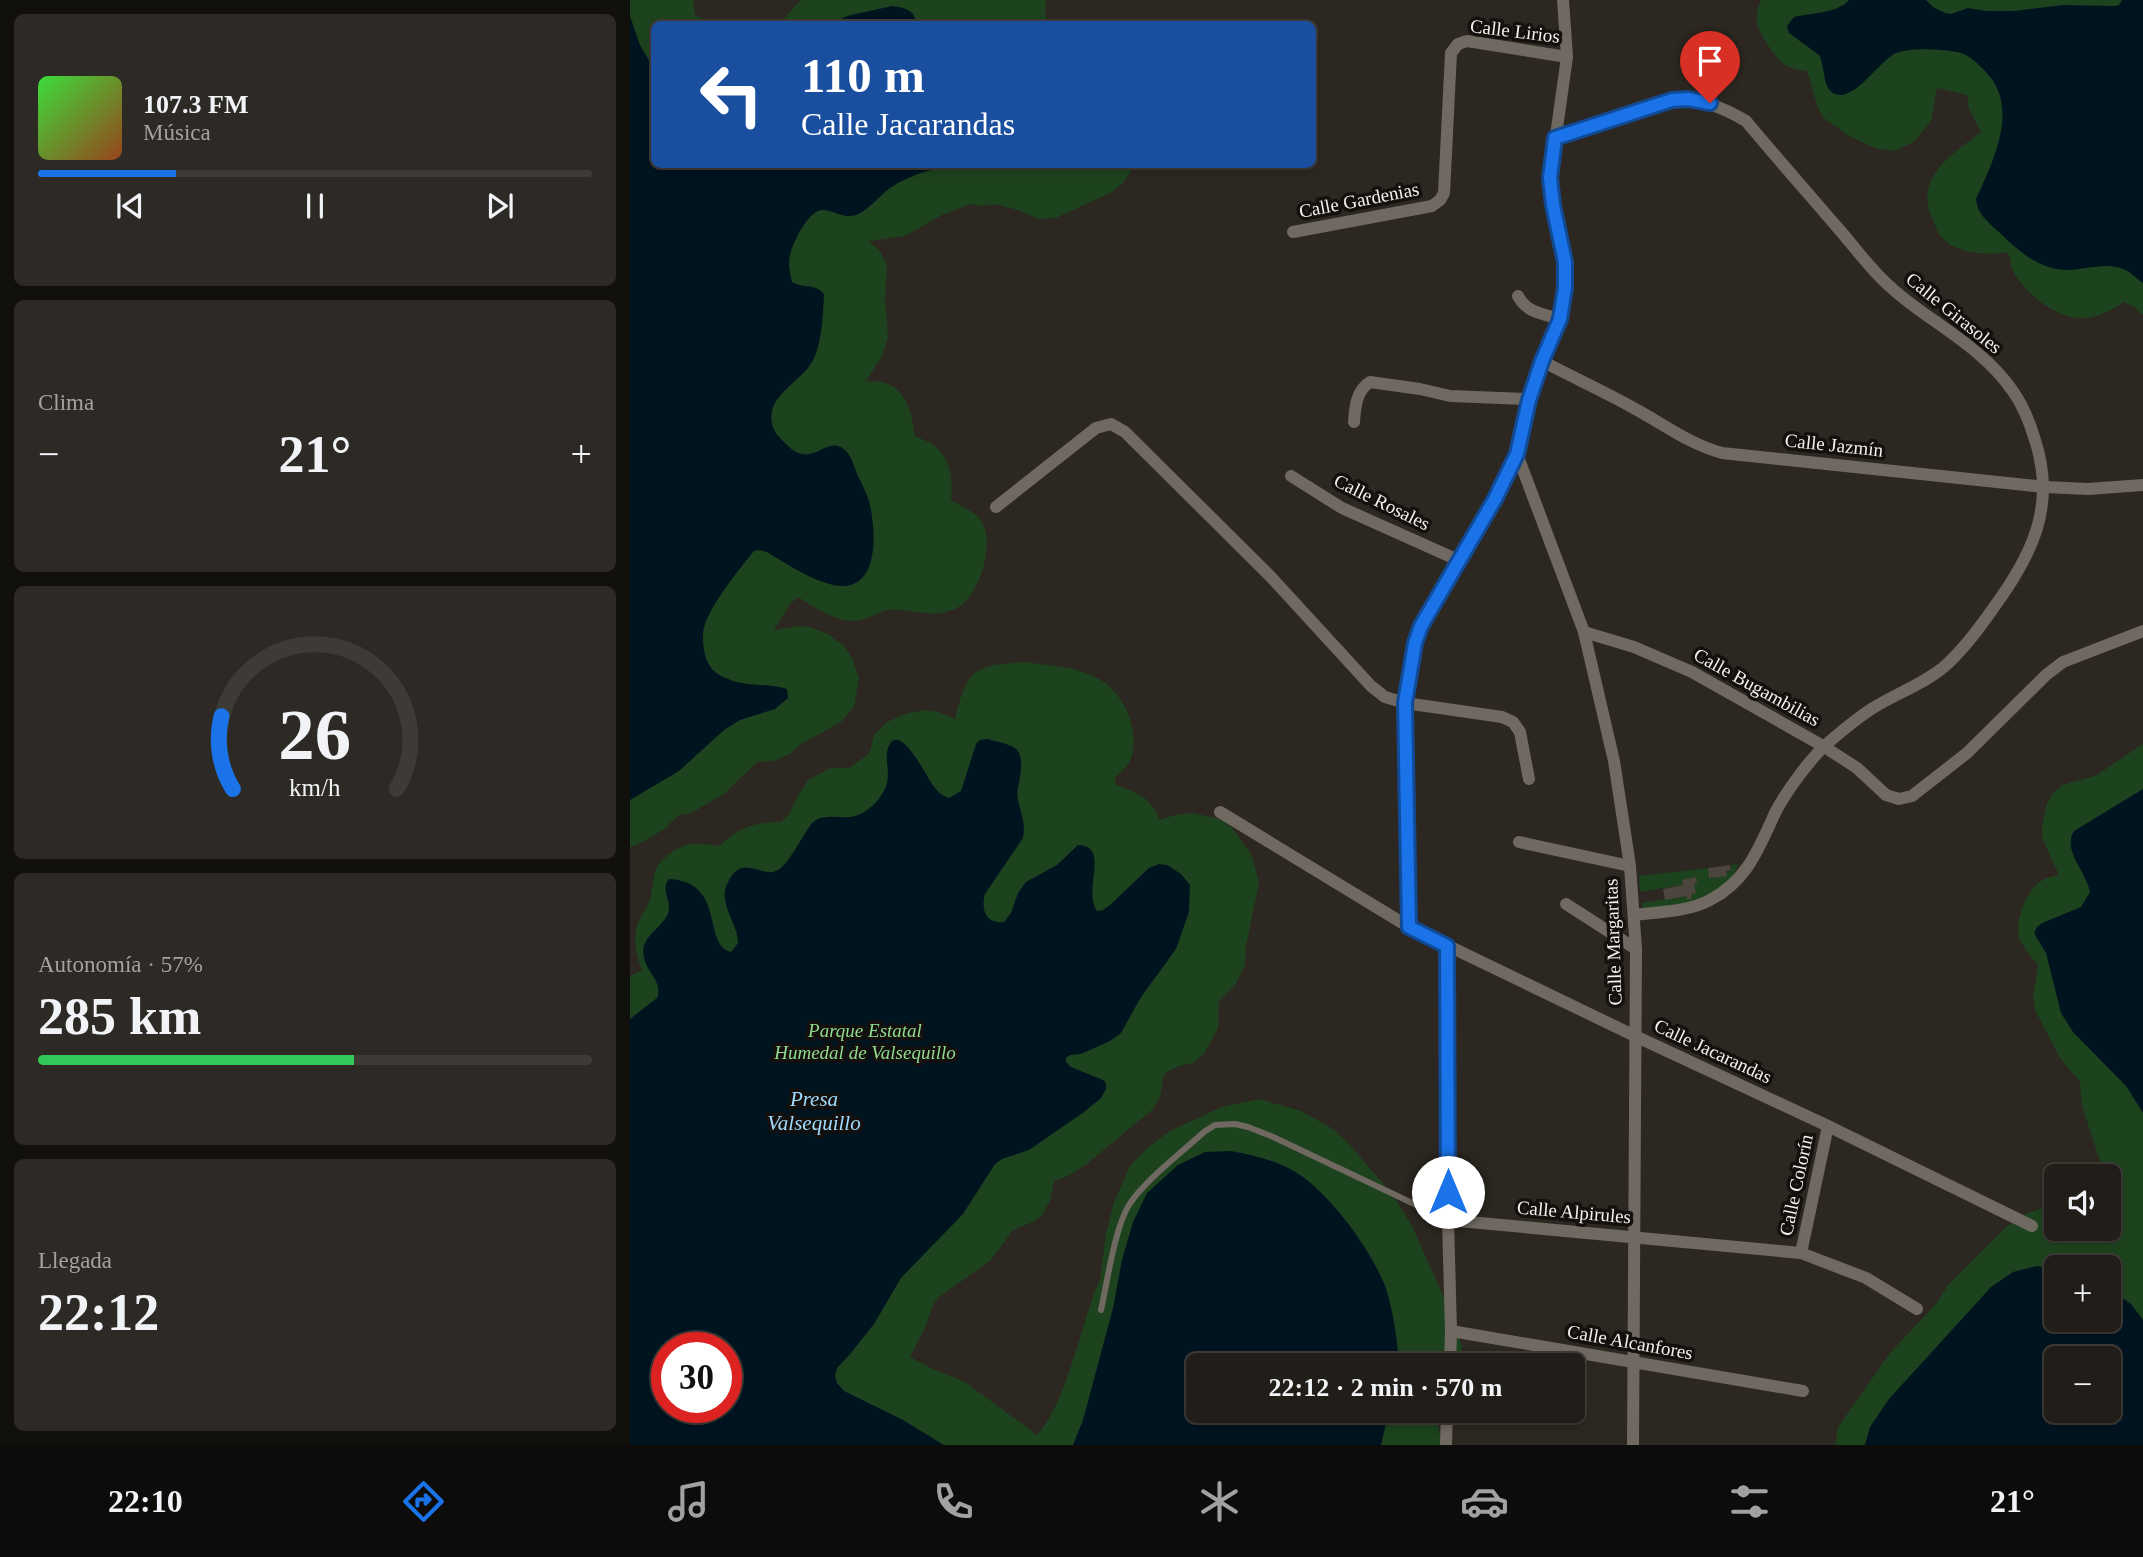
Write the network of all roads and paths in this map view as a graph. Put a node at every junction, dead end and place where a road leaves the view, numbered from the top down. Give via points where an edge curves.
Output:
1 (1563, 0) edge
2 (1458, 44) joint
3 (1567, 57) junction
4 (1555, 138) junction
5 (1293, 232) dead end
6 (1518, 296) dead end
7 (1560, 319) junction
8 (1542, 361) junction
9 (1529, 400) junction
10 (1354, 422) dead end
11 (1517, 454) junction
12 (1291, 476) dead end
13 (2143, 485) edge
14 (2045, 487) junction
15 (996, 507) dead end
16 (1458, 560) junction
17 (2143, 631) edge
18 (1584, 632) junction
19 (1405, 703) junction
20 (1824, 746) junction
21 (1529, 779) dead end
22 (1220, 812) dead end
23 (1519, 842) dead end
24 (1630, 866) junction
25 (1566, 904) dead end
26 (1634, 915) junction
27 (1409, 927) junction
28 (1447, 946) junction
29 (1636, 949) junction
30 (1635, 1037) junction
31 (1828, 1126) junction
32 (1448, 1220) junction
33 (2032, 1226) dead end
34 (1635, 1237) junction
35 (1801, 1253) junction
36 (1917, 1309) dead end
37 (1101, 1310) dead end
38 (1451, 1331) junction
39 (1450, 1353) edge
40 (1634, 1362) junction
41 (1803, 1391) dead end
42 (1447, 1423) edge
43 (1446, 1445) edge
44 (1633, 1445) edge

1 - 3 street
2 - 3 street, Calle Lirios via 1467,41
2 - 5 street, Calle Gardenias via 1451,53 1440,200 1432,206
3 - 4 street
4 - 7 street via 1550,178 1565,262
4 - 14 street, Calle Girasoles via 1672,100 1710,103 1746,121 1881,278 1983,359 2012,389 2029,422
6 - 7 street via 1531,310
7 - 8 street
8 - 9 street
8 - 14 street, Calle Jazmín via 1715,451
9 - 10 street via 1450,396 1370,382 1358,396
9 - 11 street
11 - 16 street
11 - 18 street, Calle Margaritas
12 - 16 street, Calle Rosales via 1342,508
13 - 14 street, Calle Jazmín
14 - 20 street, Calle Girasoles via 2025,559 1974,634 1945,666 1874,707
15 - 19 street via 1096,428 1111,424 1125,432 1270,576 1371,686
16 - 19 street via 1421,626
17 - 20 street, Calle Bugambilias via 2063,662 1967,753 1912,796 1886,795
18 - 20 street, Calle Bugambilias via 1692,672
18 - 24 street, Calle Margaritas via 1614,761
19 - 21 street via 1513,722 1520,732
19 - 27 street
20 - 26 street, Calle Girasoles via 1784,796 1762,846 1730,886 1710,901 1690,908
22 - 27 street, Calle Jacarandas
23 - 24 street
24 - 26 street, Calle Margaritas
25 - 29 street
26 - 29 street, Calle Margaritas
27 - 28 street, Calle Jacarandas
28 - 30 street, Calle Jacarandas
28 - 32 street
29 - 30 street, Calle Margaritas
30 - 31 street, Calle Jacarandas
30 - 34 street, Calle Margaritas
31 - 33 street, Calle Jacarandas
31 - 35 street, Calle Colorín
32 - 34 street, Calle Alpirules
32 - 37 lane, Calle Alpirules via 1271,1136 1235,1124 1215,1125 1129,1205
32 - 38 street
34 - 35 street, Calle Alpirules
34 - 40 street, Calle Margaritas
35 - 36 street, Calle Alpirules via 1866,1278
38 - 39 street
38 - 40 street, Calle Alcanfores
40 - 41 street, Calle Alcanfores
40 - 44 street, Calle Margaritas
42 - 43 street

